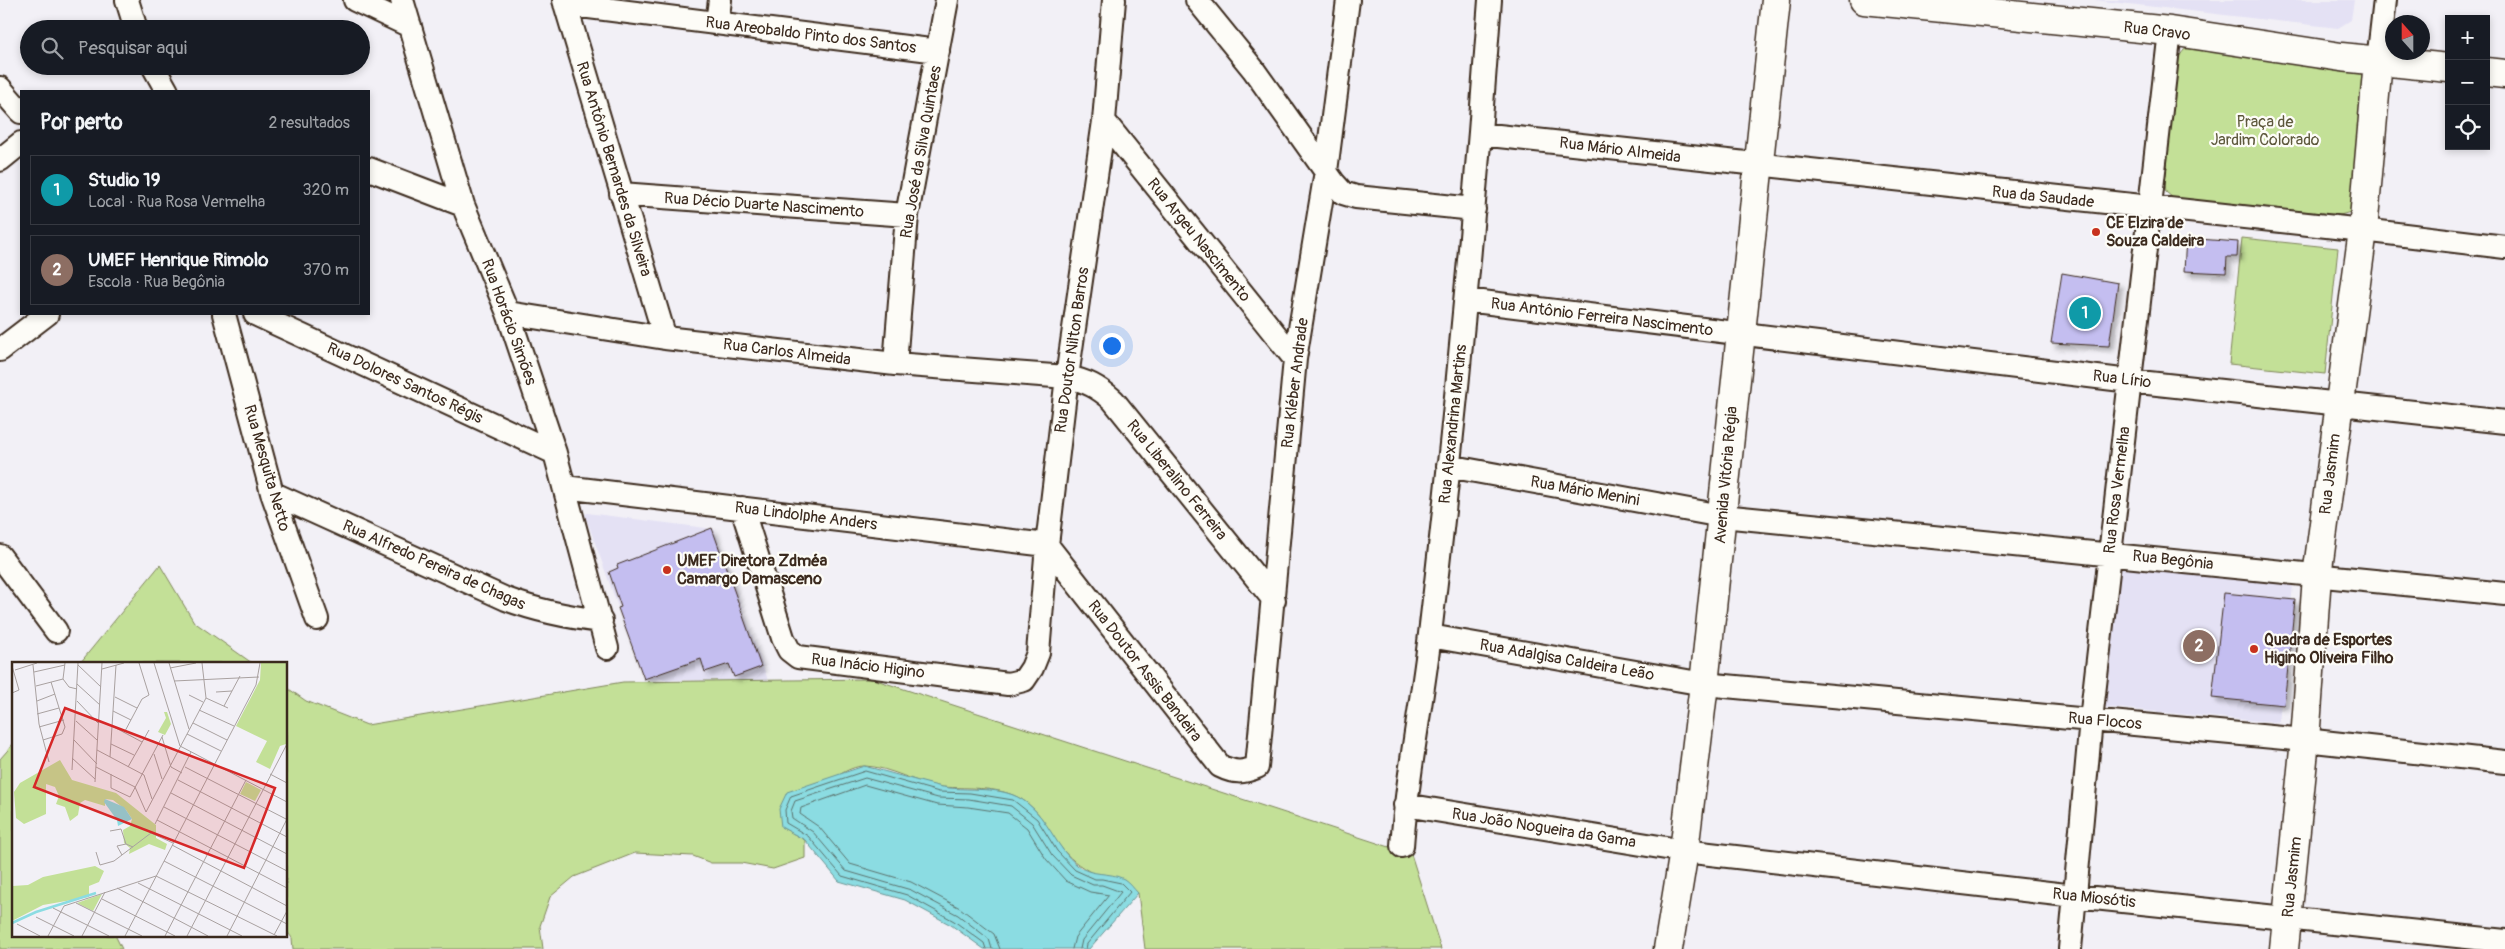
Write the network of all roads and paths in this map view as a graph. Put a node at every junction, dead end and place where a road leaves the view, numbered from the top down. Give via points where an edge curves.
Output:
1 (127, 0) edge
2 (355, 0) edge
3 (402, 0) edge
4 (720, 0) edge
5 (947, 0) edge
6 (1114, 0) edge
7 (1197, 0) edge
8 (1348, 0) edge
9 (1490, 0) edge
10 (1776, 0) edge
11 (1864, 0) edge
12 (2385, 0) edge
13 (564, 2) edge
14 (133, 20) edge
15 (717, 23) junction
16 (410, 26) junction
17 (2170, 31) junction
18 (938, 51) junction
19 (2378, 61) junction
20 (2445, 68) edge
21 (2490, 72) edge
22 (2505, 74) edge
23 (157, 75) edge
24 (0, 88) edge
25 (166, 90) edge
26 (20, 111) edge
27 (1104, 121) junction
28 (1480, 134) junction
29 (20, 144) edge
30 (0, 160) edge
31 (1760, 166) junction
32 (370, 169) edge
33 (1326, 171) junction
34 (621, 194) junction
35 (463, 206) junction
36 (2150, 208) junction
37 (1474, 209) junction
38 (907, 215) junction
39 (2363, 230) junction
40 (2505, 247) edge
41 (1466, 300) junction
42 (508, 313) junction
43 (46, 315) edge
44 (224, 315) edge
45 (257, 315) edge
46 (1739, 333) junction
47 (665, 338) junction
48 (0, 350) edge
49 (1295, 359) junction
50 (894, 364) junction
51 (1067, 378) junction
52 (2130, 381) junction
53 (2338, 403) junction
54 (2505, 422) edge
55 (555, 453) junction
56 (1448, 466) junction
57 (564, 487) junction
58 (272, 493) junction
59 (742, 508) junction
60 (1722, 516) junction
61 (1047, 545) junction
62 (2110, 553) junction
63 (0, 556) edge
64 (2317, 576) junction
65 (2505, 594) edge
66 (1274, 600) junction
67 (317, 619) dead end
68 (602, 621) junction
69 (56, 630) dead end
70 (1430, 636) junction
71 (607, 648) dead end
72 (1008, 684) joint
73 (1704, 684) junction
74 (2091, 720) junction
75 (2305, 740) junction
76 (2505, 762) edge
77 (1257, 767) joint
78 (1405, 805) junction
79 (1402, 846) dead end
80 (1684, 851) junction
81 (2075, 896) junction
82 (2288, 918) junction
83 (2505, 941) edge
84 (1668, 949) edge
85 (2070, 949) edge
86 (2284, 949) edge

1 - 14 street
2 - 16 street
3 - 16 street, Rua Horácio Simões
4 - 15 street
5 - 18 street, Rua José da Silva Quintaes
6 - 27 street, Rua Doutor Nilton Barros
7 - 33 street via 1253,69
8 - 33 street, Rua Kléber Andrade
9 - 28 street, Rua Alexandrina Martins
10 - 31 street, Avenida Vitória Régia
11 - 17 street, Rua Cravo
12 - 19 street, Rua Jasmim
13 - 15 street, Rua Areobaldo Pinto dos Santos
13 - 34 street, Rua Antônio Bernardes da Silveira
15 - 18 street, Rua Areobaldo Pinto dos Santos
16 - 35 street, Rua Horácio Simões
17 - 19 street, Rua Cravo
17 - 36 street, Rua Rosa Vermelha
18 - 38 street, Rua José da Silva Quintaes
19 - 20 street, Rua Cravo
19 - 39 street, Rua Jasmim
21 - 22 street
23 - 25 street
24 - 26 street
27 - 49 street, Rua Argeu Nascimento
27 - 51 street, Rua Doutor Nilton Barros
28 - 31 street, Rua Mário Almeida
28 - 37 street, Rua Alexandrina Martins
29 - 30 street
31 - 36 street, Rua da Saudade
31 - 46 street, Avenida Vitória Régia
32 - 35 street
33 - 37 street via 1343,192 1356,197
33 - 49 street, Rua Kléber Andrade
34 - 38 street, Rua Décio Duarte Nascimento
34 - 47 street, Rua Antônio Bernardes da Silveira
35 - 42 street, Rua Horácio Simões
36 - 39 street, Rua da Saudade
36 - 52 street, Rua Rosa Vermelha
37 - 41 street, Rua Alexandrina Martins
38 - 50 street, Rua José da Silva Quintaes
39 - 40 street, Rua da Saudade
39 - 53 street, Rua Jasmim
41 - 46 street, Rua Antônio Ferreira Nascimento
41 - 56 street, Rua Alexandrina Martins
42 - 47 street, Rua Carlos Almeida
42 - 55 street, Rua Horácio Simões
43 - 48 street
44 - 58 street, Rua Mesquita Netto
45 - 55 street, Rua Dolores Santos Régis
46 - 52 street, Rua Lírio
46 - 60 street, Avenida Vitória Régia
47 - 50 street, Rua Carlos Almeida
49 - 66 street, Rua Kléber Andrade
50 - 51 street, Rua Carlos Almeida
51 - 61 street, Rua Doutor Nilton Barros
51 - 66 street, Rua Liberalino Ferreira via 1099,387 1113,400
52 - 53 street, Rua Lírio
52 - 62 street, Rua Rosa Vermelha
53 - 54 street, Rua Lírio
53 - 64 street, Rua Jasmim
55 - 57 street, Rua Horácio Simões
56 - 60 street, Rua Mário Menini
56 - 70 street, Rua Alexandrina Martins
57 - 59 street, Rua Lindolphe Anders
57 - 68 street, Rua Horácio Simões
58 - 67 street, Rua Mesquita Netto
58 - 68 street, Rua Alfredo Pereira de Chagas via 506,599 566,617
59 - 61 street, Rua Lindolphe Anders
59 - 72 street, Rua Inácio Higino via 783,638 798,658
60 - 62 street, Rua Begônia
60 - 73 street, Avenida Vitória Régia
61 - 72 street, Rua Doutor Nilton Barros via 1038,653 1024,680
61 - 77 street, Rua Doutor Assis Bandeira via 1220,766 1245,772
62 - 64 street, Rua Begônia
62 - 74 street, Rua Rosa Vermelha
63 - 69 street
64 - 65 street, Rua Begônia
64 - 75 street, Rua Jasmim
66 - 77 street, Rua Kléber Andrade
68 - 71 street, Rua Horácio Simões
70 - 73 street, Rua Adalgisa Caldeira Leão
70 - 78 street, Rua Alexandrina Martins
73 - 74 street, Rua Flocos
73 - 80 street, Avenida Vitória Régia
74 - 75 street, Rua Flocos
74 - 81 street, Rua Rosa Vermelha
75 - 76 street, Rua Flocos
75 - 82 street, Rua Jasmim
78 - 79 street, Rua Alexandrina Martins
78 - 80 street, Rua João Nogueira da Gama
80 - 81 street, Rua Miosótis
80 - 84 street, Avenida Vitória Régia
81 - 82 street, Rua Miosótis
81 - 85 street, Rua Rosa Vermelha
82 - 83 street, Rua Miosótis
82 - 86 street, Rua Jasmim

